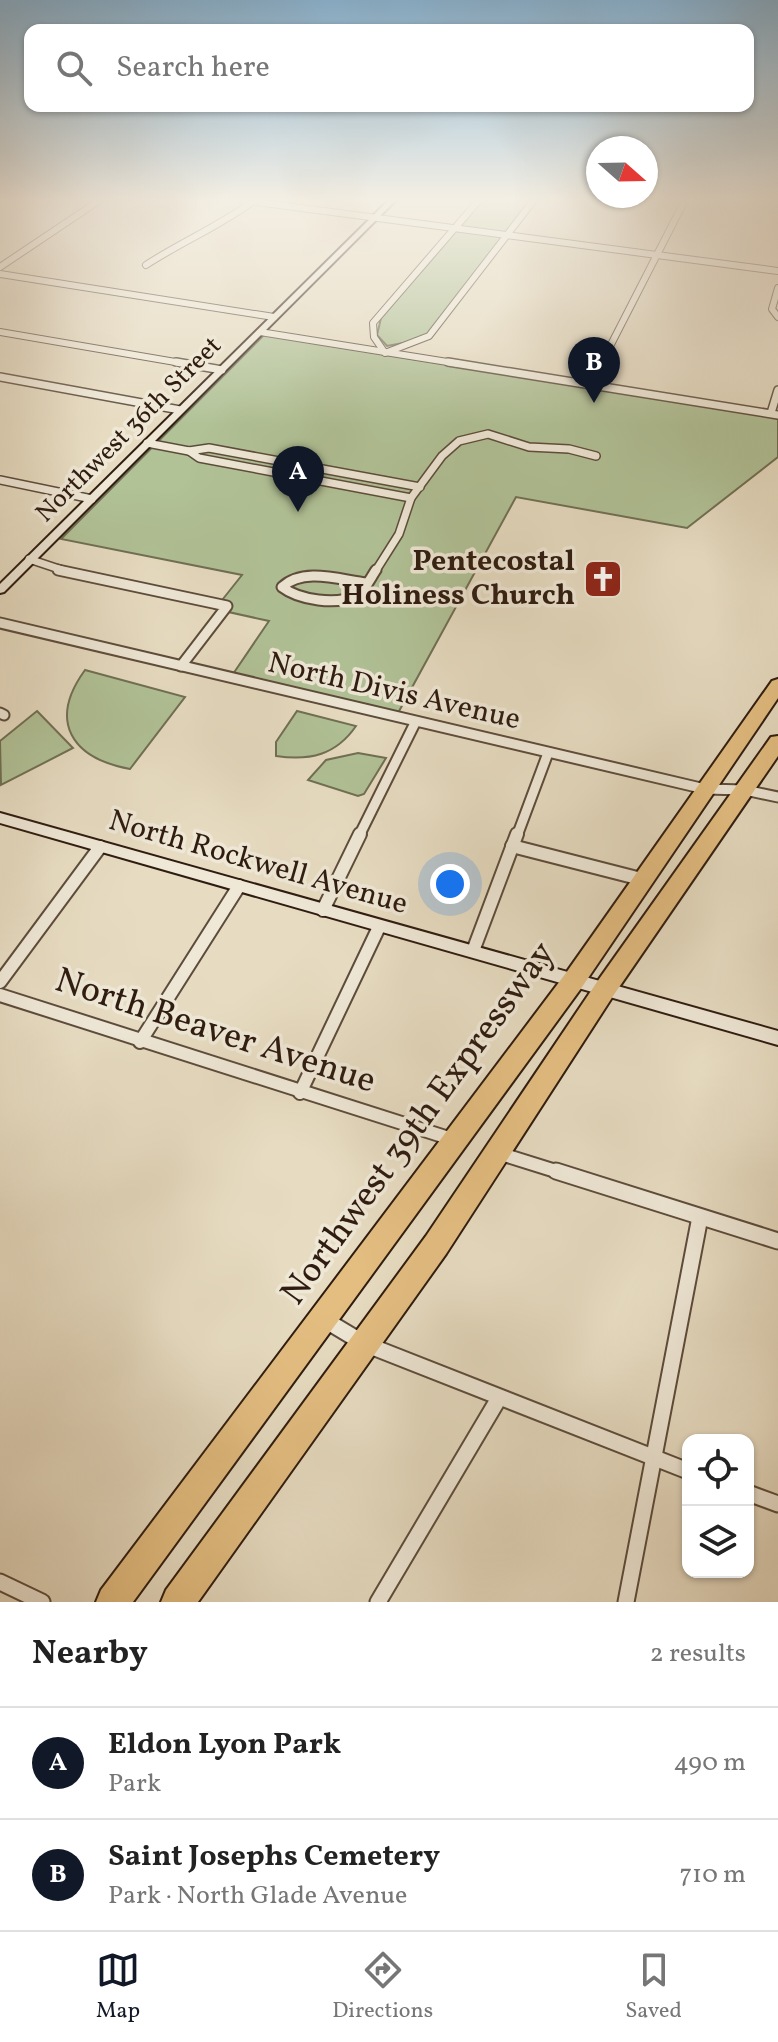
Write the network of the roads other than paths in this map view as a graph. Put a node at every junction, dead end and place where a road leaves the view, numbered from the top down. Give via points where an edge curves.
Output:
1 (5, 275) edge
2 (317, 275) edge
3 (415, 275) edge
4 (477, 275) edge
5 (646, 275) edge
6 (778, 288) edge
7 (274, 317) junction
8 (778, 317) edge
9 (0, 332) edge
10 (260, 332) junction
11 (385, 353) junction
12 (222, 370) junction
13 (0, 377) edge
14 (590, 385) junction
15 (778, 390) edge
16 (180, 410) junction
17 (774, 414) edge
18 (147, 443) junction
19 (189, 451) junction
20 (596, 456) dead end
21 (314, 467) junction
22 (305, 478) junction
23 (0, 480) edge
24 (420, 487) junction
25 (411, 498) junction
26 (92, 499) junction
27 (29, 559) junction
28 (367, 583) junction
29 (0, 590) edge
30 (0, 623) edge
31 (181, 666) junction
32 (778, 685) edge
33 (415, 723) junction
34 (778, 742) edge
35 (548, 753) junction
36 (705, 789) junction
37 (745, 790) junction
38 (778, 797) edge
39 (0, 818) edge
40 (512, 846) junction
41 (100, 847) junction
42 (645, 880) junction
43 (239, 886) junction
44 (323, 910) junction
45 (379, 927) junction
46 (473, 951) junction
47 (574, 980) junction
48 (0, 982) edge
49 (605, 989) junction
50 (0, 995) edge
51 (778, 1038) edge
52 (140, 1042) junction
53 (300, 1093) junction
54 (458, 1140) junction
55 (498, 1153) junction
56 (700, 1217) junction
57 (778, 1241) edge
58 (325, 1320) junction
59 (365, 1344) junction
60 (499, 1398) junction
61 (654, 1458) junction
62 (682, 1469) edge
63 (754, 1495) edge
64 (778, 1504) edge
65 (0, 1582) edge
66 (42, 1602) edge
67 (113, 1602) edge
68 (178, 1602) edge
69 (378, 1602) edge
70 (626, 1602) edge

1 - 7 street
2 - 7 street, Northwest 36th Street
3 - 11 street via 373,323 374,337
4 - 11 street via 429,336
5 - 14 street
6 - 8 street via 772,309
7 - 10 street, Northwest 36th Street
9 - 12 street
10 - 11 street
10 - 12 street, Northwest 36th Street
11 - 14 street
12 - 16 street, Northwest 36th Street
13 - 16 street
14 - 17 street
15 - 17 street
16 - 18 street, Northwest 36th Street
18 - 19 street
18 - 26 street, Northwest 36th Street
19 - 21 street via 209,448
19 - 22 street via 199,458
20 - 24 street via 472,435 442,456
21 - 22 street
21 - 24 street
22 - 25 street
23 - 26 street
24 - 25 street
25 - 28 street via 399,534
26 - 27 street, Northwest 36th Street
27 - 29 street, Northwest 36th Street
27 - 31 street via 227,606
28 - 28 street via 304,577 282,587 294,595 351,598
30 - 31 street, North Divis Avenue
31 - 33 street, North Divis Avenue
32 - 36 highway, Northwest 39th Expressway
33 - 35 street, North Divis Avenue
33 - 44 street
34 - 37 highway
35 - 36 street, North Divis Avenue
35 - 40 street
36 - 37 street, North Divis Avenue
36 - 42 highway, Northwest 39th Expressway
37 - 38 street, North Divis Avenue
37 - 49 highway
39 - 41 street, North Rockwell Avenue
40 - 42 street
40 - 46 street
41 - 43 street, North Rockwell Avenue
41 - 48 street
42 - 47 highway, Northwest 39th Expressway
43 - 44 street, North Rockwell Avenue
43 - 52 street
44 - 45 street, North Rockwell Avenue
45 - 46 street, North Rockwell Avenue
45 - 53 street
46 - 47 street, North Rockwell Avenue
47 - 49 street, North Rockwell Avenue
47 - 54 highway, Northwest 39th Expressway
49 - 51 street, North Rockwell Avenue
49 - 55 highway
50 - 52 street, North Beaver Avenue
52 - 53 street, North Beaver Avenue
53 - 54 street, North Beaver Avenue
54 - 58 highway, Northwest 39th Expressway
55 - 56 street
55 - 59 highway
56 - 57 street
56 - 61 street
58 - 59 street
58 - 67 highway, Northwest 39th Expressway
59 - 60 street
59 - 68 highway
60 - 61 street
60 - 69 street
61 - 62 street
61 - 70 street
63 - 64 street
65 - 66 street

